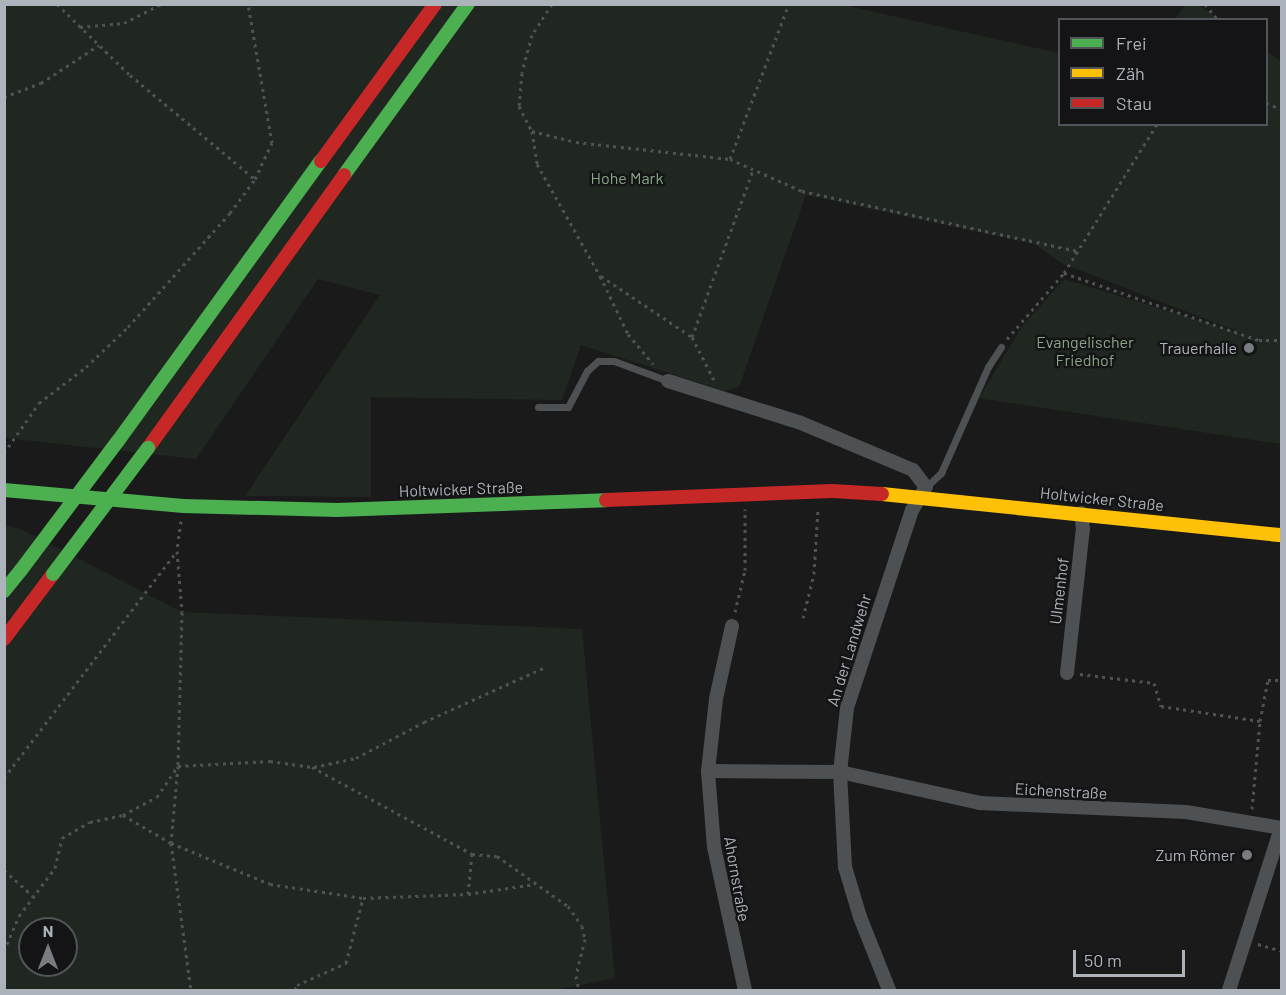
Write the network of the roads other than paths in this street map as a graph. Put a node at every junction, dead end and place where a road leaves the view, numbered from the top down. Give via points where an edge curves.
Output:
1 (435, 4) edge
2 (468, 4) edge
3 (1001, 347) road end
4 (668, 381) joint
5 (538, 407) dead end
6 (4, 490) edge
7 (923, 492) junction
8 (1081, 513) junction
9 (1281, 535) edge
10 (4, 591) edge
11 (732, 626) road end
12 (4, 639) edge
13 (1066, 673) road end
14 (708, 771) junction
15 (840, 772) junction
16 (1281, 828) edge
17 (1277, 854) edge
18 (745, 990) edge
19 (889, 990) edge
20 (1229, 990) edge

1 - 10 main road, bridge via 118,441
2 - 12 main road, bridge via 148,448
3 - 7 lane via 988,367 941,472
4 - 5 lane via 614,361 598,361 587,371 568,407
4 - 7 street via 801,423 903,466 921,478
6 - 7 main road, Holtwicker Straße via 183,507 396,509 805,491
7 - 8 main road, Holtwicker Straße
7 - 15 street, An der Landwehr via 847,708
8 - 9 main road, Holtwicker Straße
8 - 13 street, Ulmenhof via 1083,529
11 - 14 street, Ahornstraße via 716,699
14 - 15 street
14 - 18 street, Ahornstraße via 714,847
15 - 16 street, Eichenstraße via 980,803 1186,812
15 - 19 street, An der Landwehr via 845,867
16 - 17 street
17 - 20 street

